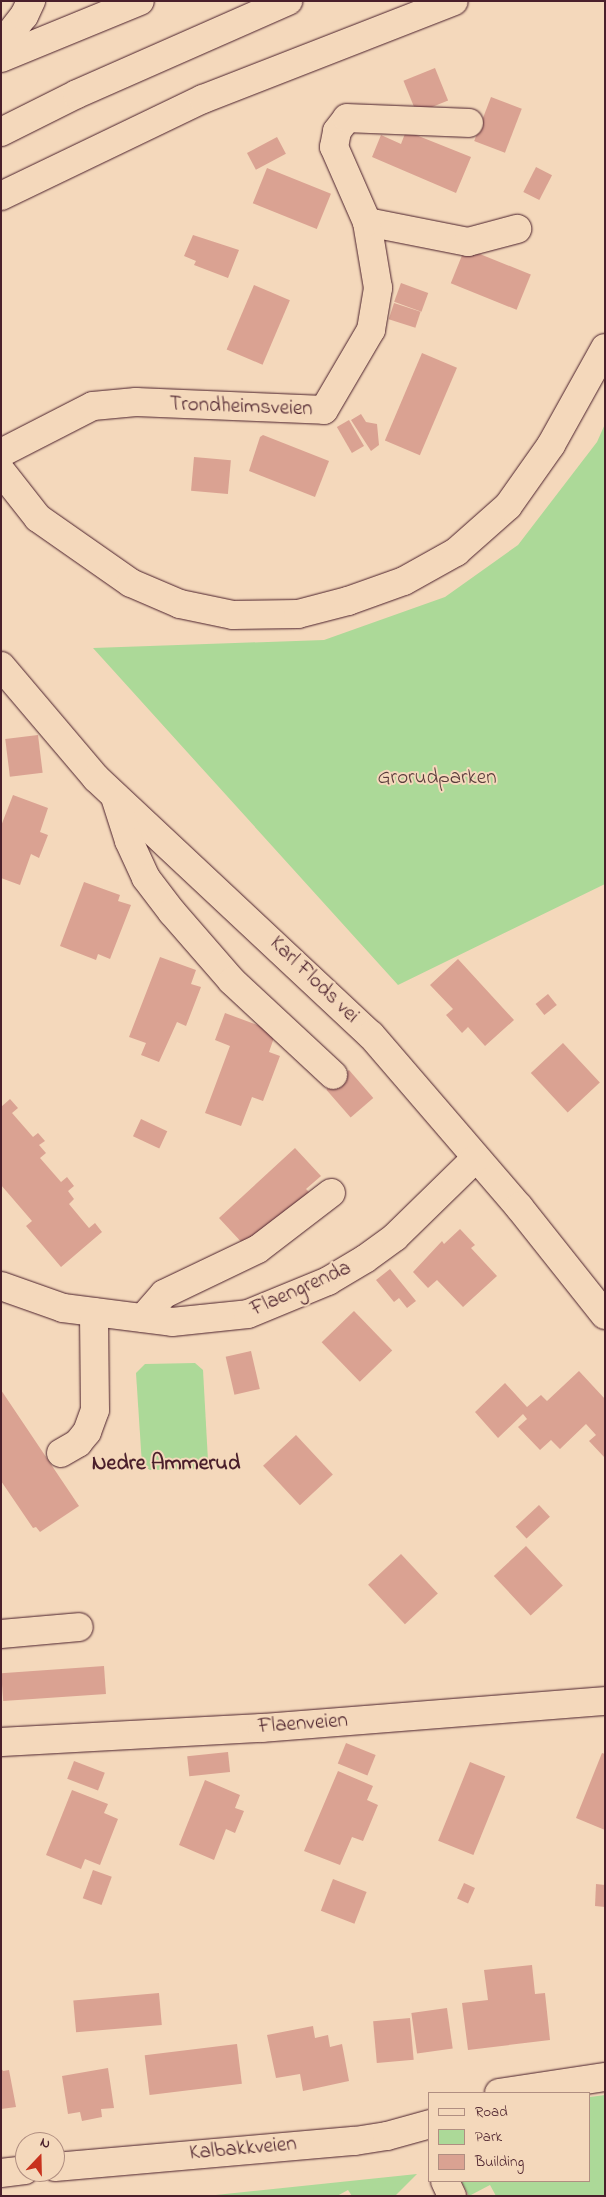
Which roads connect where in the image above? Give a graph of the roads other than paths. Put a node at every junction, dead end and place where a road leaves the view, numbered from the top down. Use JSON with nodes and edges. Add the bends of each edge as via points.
{"nodes":[{"id":1,"x":31,"y":1,"type":"edge"},
{"id":2,"x":140,"y":1,"type":"edge"},
{"id":3,"x":288,"y":1,"type":"edge"},
{"id":4,"x":454,"y":1,"type":"edge"},
{"id":5,"x":1,"y":45,"type":"edge"},
{"id":6,"x":1,"y":58,"type":"edge"},
{"id":7,"x":469,"y":123,"type":"dead end"},
{"id":8,"x":1,"y":132,"type":"edge"},
{"id":9,"x":5,"y":198,"type":"edge"},
{"id":10,"x":367,"y":222,"type":"junction"},
{"id":11,"x":517,"y":229,"type":"dead end"},
{"id":12,"x":605,"y":348,"type":"edge"},
{"id":13,"x":1,"y":453,"type":"edge"},
{"id":14,"x":1,"y":471,"type":"edge"},
{"id":15,"x":1,"y":666,"type":"edge"},
{"id":16,"x":115,"y":795,"type":"junction"},
{"id":17,"x":334,"y":1075,"type":"dead end"},
{"id":18,"x":475,"y":1158,"type":"junction"},
{"id":19,"x":331,"y":1193,"type":"dead end"},
{"id":20,"x":1,"y":1286,"type":"edge"},
{"id":21,"x":94,"y":1312,"type":"junction"},
{"id":22,"x":605,"y":1315,"type":"edge"},
{"id":23,"x":143,"y":1318,"type":"junction"},
{"id":24,"x":61,"y":1453,"type":"dead end"},
{"id":25,"x":79,"y":1628,"type":"dead end"},
{"id":26,"x":1,"y":1634,"type":"edge"},
{"id":27,"x":605,"y":1701,"type":"edge"},
{"id":28,"x":1,"y":1742,"type":"edge"},
{"id":29,"x":605,"y":2077,"type":"edge"},
{"id":30,"x":506,"y":2092,"type":"edge"},
{"id":31,"x":427,"y":2133,"type":"edge"},
{"id":32,"x":65,"y":2165,"type":"edge"},
{"id":33,"x":15,"y":2171,"type":"edge"},
{"id":34,"x":1,"y":2173,"type":"edge"},
{"id":35,"x":445,"y":2182,"type":"edge"},
{"id":36,"x":452,"y":2196,"type":"edge"}],
"edges":[{"from":1,"to":5,"type":"main road","via":[[24,16]]},
{"from":2,"to":6,"type":"main road"},
{"from":3,"to":8,"type":"main road","via":[[120,74]]},
{"from":4,"to":9,"type":"main road","via":[[203,99]]},
{"from":7,"to":10,"type":"main road","name":"Trondheimsveien","via":[[347,118],[337,131],[334,147]]},
{"from":10,"to":11,"type":"main road","via":[[468,242]]},
{"from":10,"to":13,"type":"main road","name":"Trondheimsveien","via":[[378,288],[371,330],[324,410],[136,402],[93,406]]},
{"from":12,"to":14,"type":"main road","via":[[551,445],[508,506],[456,552],[404,581],[298,614],[233,615],[180,604],[131,583],[38,518]]},
{"from":15,"to":16,"type":"main road","name":"Karl Flods vei","via":[[81,761]]},
{"from":16,"to":17,"type":"main road","via":[[129,841],[146,878],[172,912],[232,980]]},
{"from":16,"to":18,"type":"main road","name":"Karl Flods vei","via":[[371,1034]]},
{"from":18,"to":22,"type":"main road","name":"Karl Flods vei","via":[[519,1207]]},
{"from":18,"to":23,"type":"main road","name":"Flaengrenda","via":[[395,1237],[328,1281],[248,1314],[172,1322]]},
{"from":19,"to":23,"type":"main road","via":[[258,1249],[164,1294]]},
{"from":20,"to":21,"type":"main road","name":"Flaengrenda","via":[[32,1300]]},
{"from":21,"to":23,"type":"main road","name":"Flaengrenda"},
{"from":21,"to":24,"type":"main road","via":[[95,1410],[87,1432],[78,1443]]},
{"from":25,"to":26,"type":"main road"},
{"from":27,"to":28,"type":"main road","name":"Flaenveien","via":[[262,1728]]},
{"from":29,"to":30,"type":"main road"},
{"from":31,"to":32,"type":"main road","name":"Kalbakkveien"},
{"from":33,"to":34,"type":"main road"},
{"from":35,"to":36,"type":"main road"}]}
